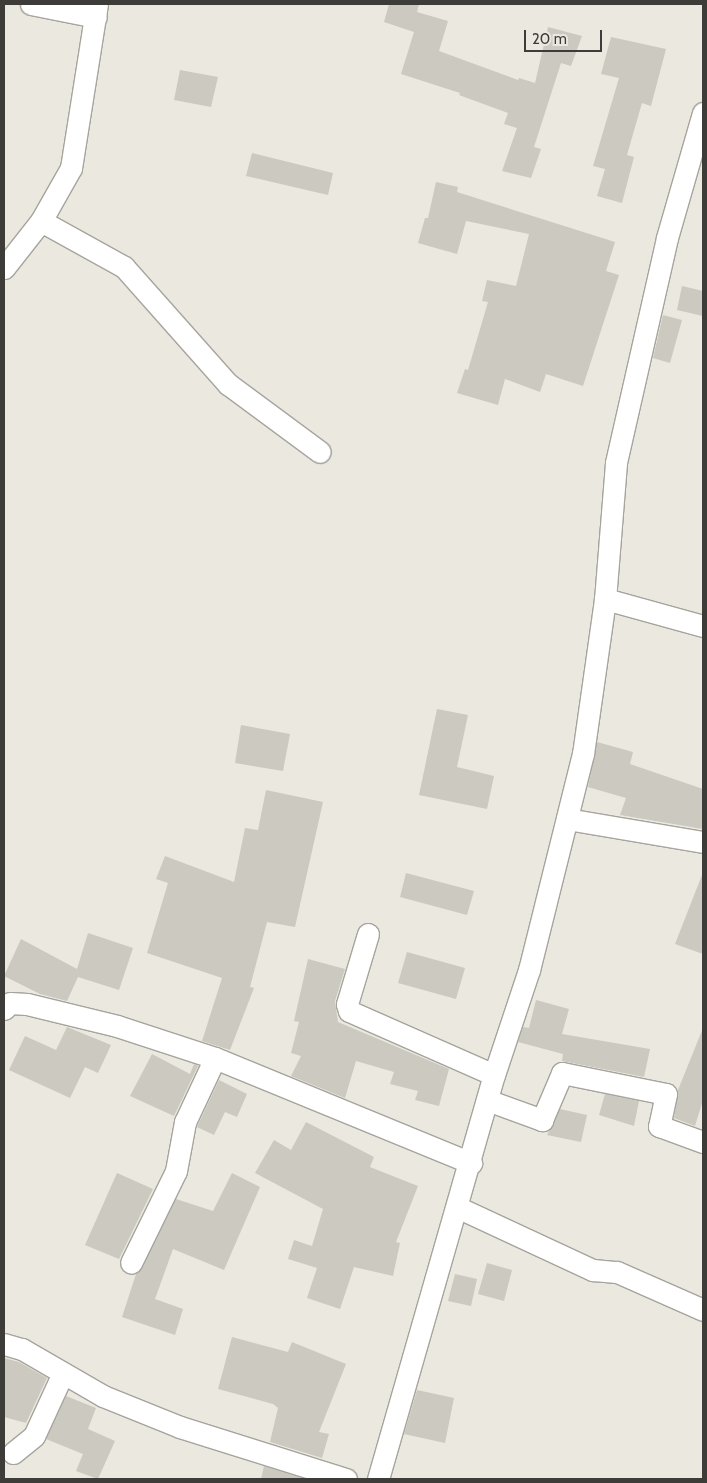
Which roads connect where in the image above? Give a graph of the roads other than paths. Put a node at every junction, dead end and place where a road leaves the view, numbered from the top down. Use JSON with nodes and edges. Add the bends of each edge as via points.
{"nodes":[{"id":1,"x":31,"y":4,"type":"edge"},
{"id":2,"x":96,"y":11,"type":"edge"},
{"id":3,"x":703,"y":113,"type":"edge"},
{"id":4,"x":41,"y":221,"type":"junction"},
{"id":5,"x":4,"y":268,"type":"edge"},
{"id":6,"x":320,"y":452,"type":"dead end"},
{"id":7,"x":604,"y":599,"type":"junction"},
{"id":8,"x":703,"y":626,"type":"edge"},
{"id":9,"x":567,"y":819,"type":"junction"},
{"id":10,"x":703,"y":842,"type":"edge"},
{"id":11,"x":368,"y":934,"type":"dead end"},
{"id":12,"x":4,"y":1009,"type":"edge"},
{"id":13,"x":214,"y":1058,"type":"junction"},
{"id":14,"x":494,"y":1075,"type":"junction"},
{"id":15,"x":487,"y":1100,"type":"junction"},
{"id":16,"x":703,"y":1142,"type":"edge"},
{"id":17,"x":471,"y":1163,"type":"junction"},
{"id":18,"x":458,"y":1207,"type":"junction"},
{"id":19,"x":131,"y":1263,"type":"dead end"},
{"id":20,"x":703,"y":1310,"type":"edge"},
{"id":21,"x":4,"y":1344,"type":"edge"},
{"id":22,"x":63,"y":1373,"type":"junction"},
{"id":23,"x":13,"y":1453,"type":"dead end"},
{"id":24,"x":346,"y":1479,"type":"edge"},
{"id":25,"x":378,"y":1479,"type":"edge"}],
"edges":[{"from":1,"to":2,"type":"street"},
{"from":2,"to":4,"type":"street","via":[[71,168]]},
{"from":3,"to":7,"type":"street","via":[[667,238],[616,463]]},
{"from":4,"to":5,"type":"street"},
{"from":4,"to":6,"type":"street","via":[[124,267],[228,384]]},
{"from":7,"to":8,"type":"street"},
{"from":7,"to":9,"type":"street","via":[[583,754]]},
{"from":9,"to":10,"type":"street"},
{"from":9,"to":14,"type":"street","via":[[529,970]]},
{"from":11,"to":14,"type":"street","via":[[347,1004],[349,1011]]},
{"from":12,"to":13,"type":"street","via":[[10,1003],[27,1004],[117,1026]]},
{"from":13,"to":17,"type":"street"},
{"from":13,"to":19,"type":"street","via":[[185,1122],[176,1171]]},
{"from":14,"to":15,"type":"street"},
{"from":15,"to":16,"type":"street","via":[[542,1120],[562,1074],[581,1077],[666,1094],[659,1126]]},
{"from":15,"to":17,"type":"street"},
{"from":17,"to":18,"type":"street"},
{"from":18,"to":20,"type":"street","via":[[593,1270],[616,1272]]},
{"from":18,"to":25,"type":"street"},
{"from":21,"to":22,"type":"street","via":[[22,1349]]},
{"from":22,"to":23,"type":"street","via":[[34,1436]]},
{"from":22,"to":24,"type":"street","via":[[103,1396],[180,1426]]}]}
